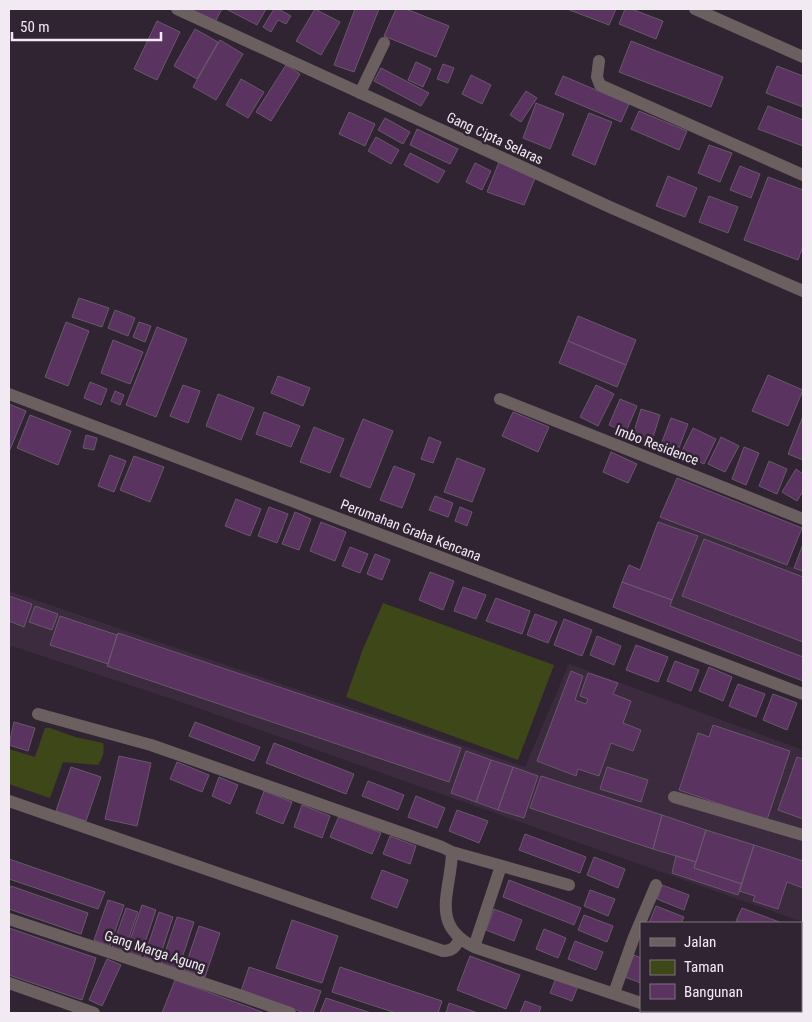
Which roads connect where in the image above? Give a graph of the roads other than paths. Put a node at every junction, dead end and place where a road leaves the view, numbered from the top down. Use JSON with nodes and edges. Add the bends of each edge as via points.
{"nodes":[{"id":1,"x":177,"y":9,"type":"edge"},
{"id":2,"x":695,"y":9,"type":"edge"},
{"id":3,"x":710,"y":12,"type":"edge"},
{"id":4,"x":384,"y":43,"type":"dead end"},
{"id":5,"x":803,"y":57,"type":"edge"},
{"id":6,"x":598,"y":61,"type":"dead end"},
{"id":7,"x":360,"y":93,"type":"junction"},
{"id":8,"x":803,"y":175,"type":"edge"},
{"id":9,"x":803,"y":291,"type":"edge"},
{"id":10,"x":9,"y":394,"type":"edge"},
{"id":11,"x":500,"y":399,"type":"dead end"},
{"id":12,"x":803,"y":519,"type":"edge"},
{"id":13,"x":803,"y":694,"type":"edge"},
{"id":14,"x":38,"y":714,"type":"dead end"},
{"id":15,"x":674,"y":797,"type":"dead end"},
{"id":16,"x":9,"y":801,"type":"edge"},
{"id":17,"x":803,"y":834,"type":"edge"},
{"id":18,"x":452,"y":852,"type":"junction"},
{"id":19,"x":501,"y":866,"type":"junction"},
{"id":20,"x":569,"y":885,"type":"dead end"},
{"id":21,"x":656,"y":885,"type":"dead end"},
{"id":22,"x":9,"y":920,"type":"edge"},
{"id":23,"x":640,"y":922,"type":"edge"},
{"id":24,"x":640,"y":923,"type":"edge"},
{"id":25,"x":460,"y":939,"type":"junction"},
{"id":26,"x":474,"y":948,"type":"junction"},
{"id":27,"x":9,"y":983,"type":"edge"},
{"id":28,"x":614,"y":993,"type":"junction"},
{"id":29,"x":640,"y":1003,"type":"edge"},
{"id":30,"x":94,"y":1013,"type":"edge"},
{"id":31,"x":290,"y":1013,"type":"edge"}],
"edges":[{"from":1,"to":7,"type":"street","name":"Gang Cipta Selaras"},
{"from":2,"to":3,"type":"street"},
{"from":3,"to":5,"type":"street"},
{"from":4,"to":7,"type":"street"},
{"from":6,"to":8,"type":"street","via":[[600,85]]},
{"from":7,"to":9,"type":"street","name":"Gang Cipta Selaras"},
{"from":10,"to":13,"type":"street","name":"Perumahan Graha Kencana"},
{"from":11,"to":12,"type":"street","name":"Imbo Residence"},
{"from":14,"to":18,"type":"street","via":[[160,748]]},
{"from":15,"to":17,"type":"street"},
{"from":16,"to":25,"type":"street","via":[[443,951],[455,948]]},
{"from":18,"to":19,"type":"street"},
{"from":18,"to":25,"type":"street","via":[[445,911],[448,924]]},
{"from":19,"to":20,"type":"street"},
{"from":19,"to":26,"type":"street"},
{"from":21,"to":23,"type":"street"},
{"from":22,"to":31,"type":"street","name":"Gang Marga Agung"},
{"from":24,"to":28,"type":"street"},
{"from":25,"to":26,"type":"street"},
{"from":26,"to":28,"type":"street"},
{"from":27,"to":30,"type":"street"},
{"from":28,"to":29,"type":"street"}]}
